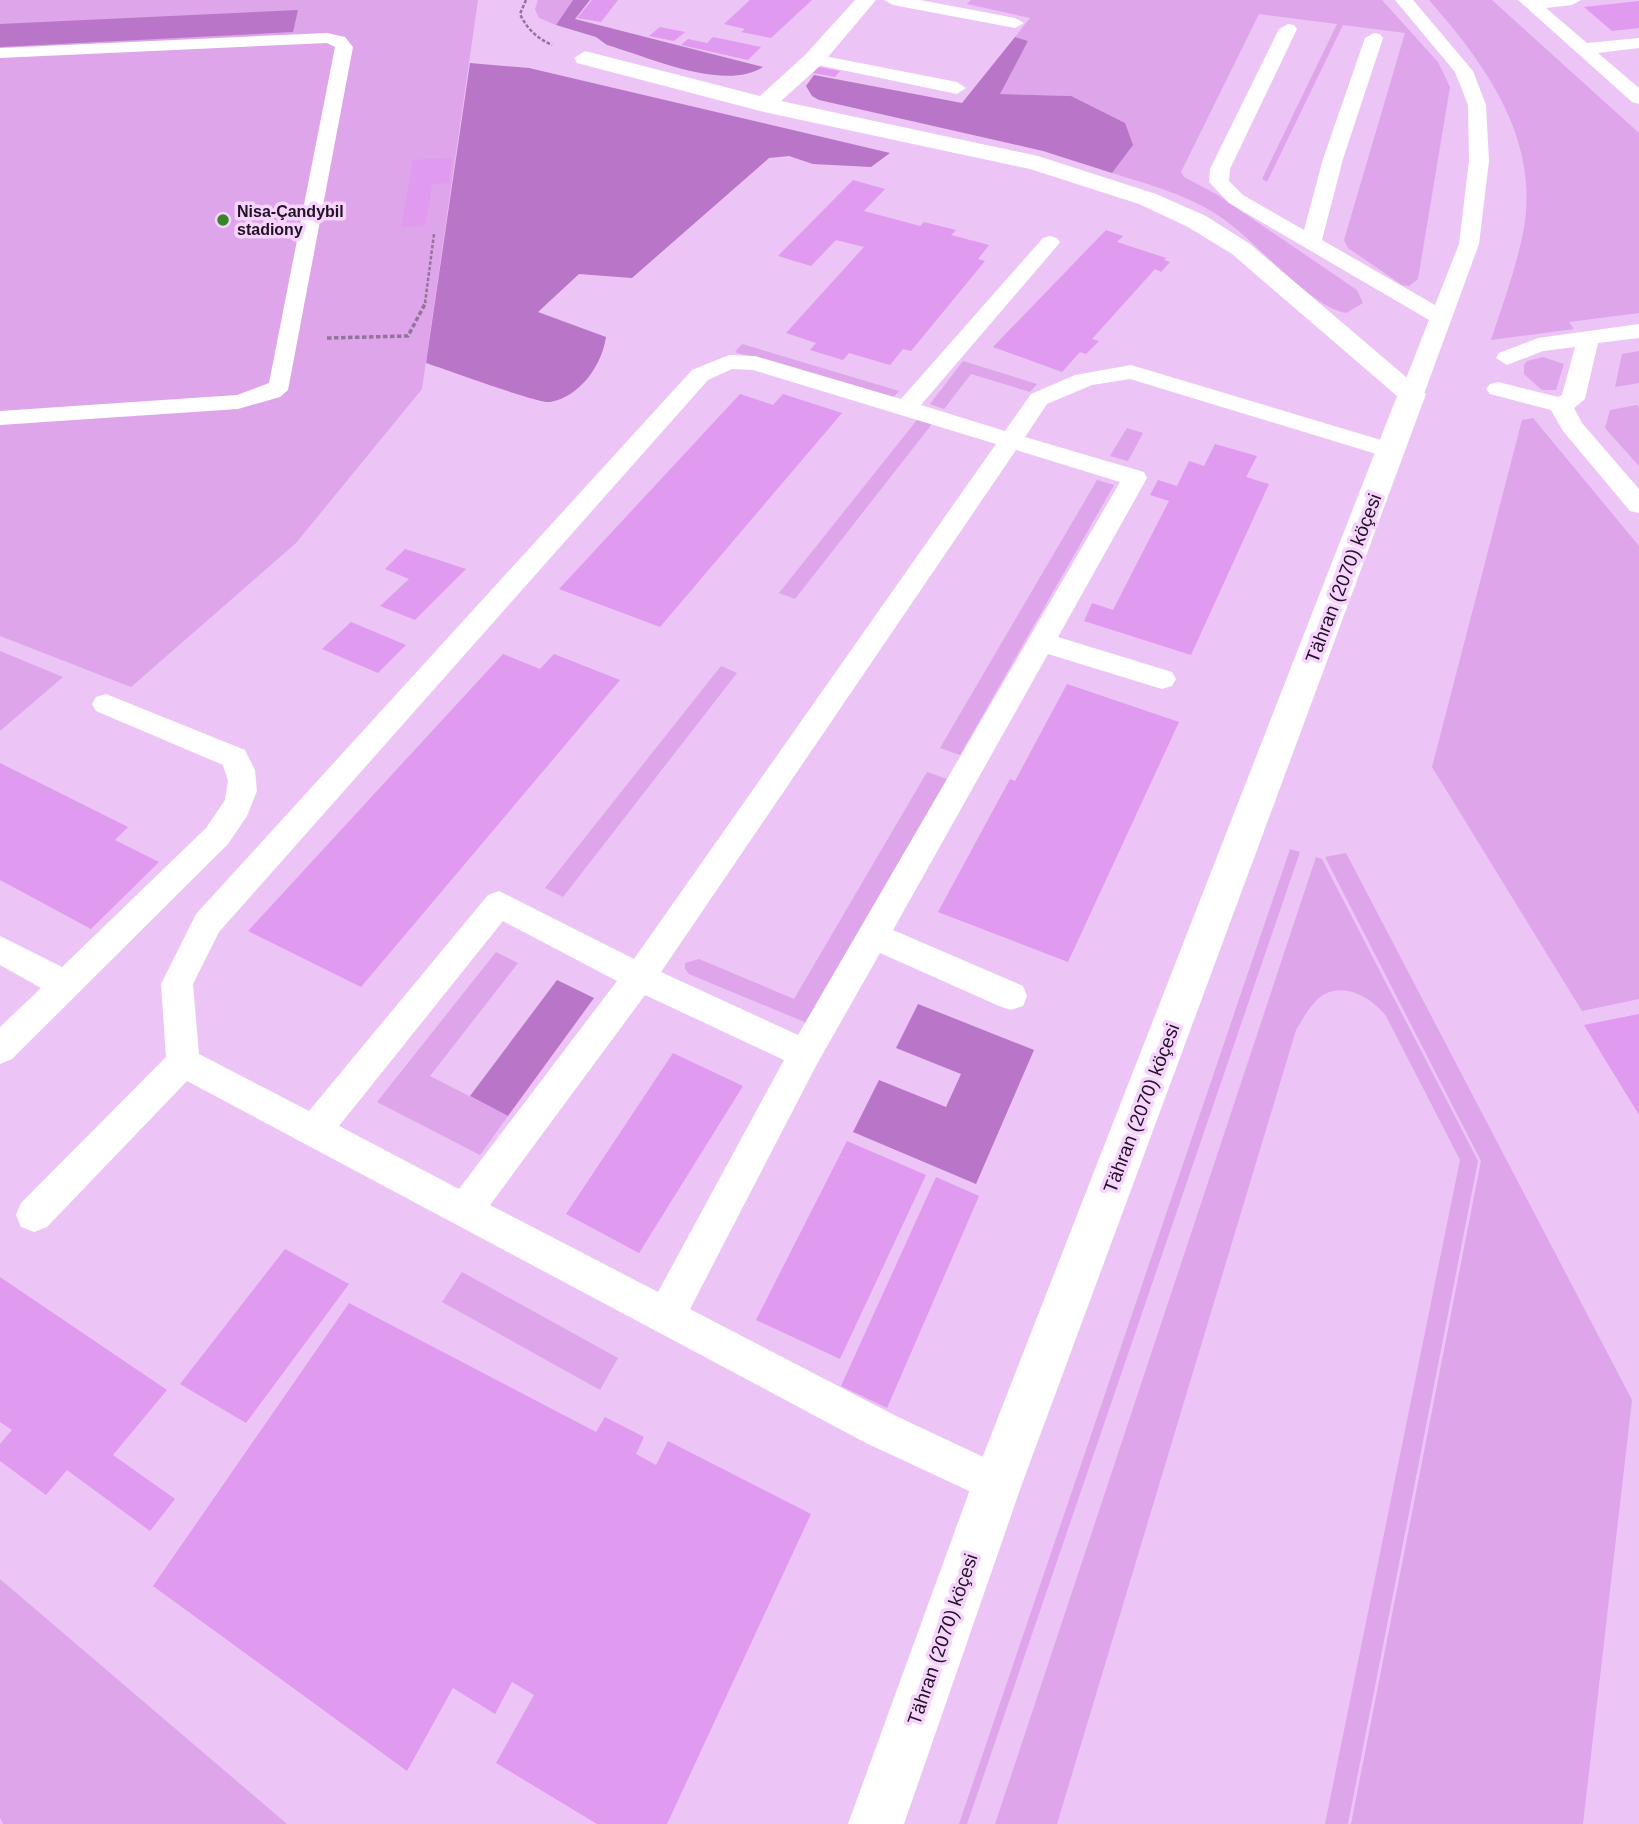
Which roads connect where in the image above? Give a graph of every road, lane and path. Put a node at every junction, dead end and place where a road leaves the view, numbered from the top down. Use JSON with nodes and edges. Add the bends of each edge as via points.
{"nodes":[{"id":1,"x":526,"y":0,"type":"edge"},
{"id":2,"x":866,"y":0,"type":"edge"},
{"id":3,"x":893,"y":0,"type":"edge"},
{"id":4,"x":1404,"y":0,"type":"edge"},
{"id":5,"x":1572,"y":0,"type":"edge"},
{"id":6,"x":1529,"y":2,"type":"edge"},
{"id":7,"x":1015,"y":23,"type":"dead end"},
{"id":8,"x":1288,"y":29,"type":"dead end"},
{"id":9,"x":1374,"y":38,"type":"dead end"},
{"id":10,"x":1639,"y":43,"type":"edge"},
{"id":11,"x":1583,"y":49,"type":"junction"},
{"id":12,"x":0,"y":53,"type":"edge"},
{"id":13,"x":585,"y":58,"type":"joint"},
{"id":14,"x":814,"y":59,"type":"junction"},
{"id":15,"x":957,"y":88,"type":"dead end"},
{"id":16,"x":1639,"y":97,"type":"edge"},
{"id":17,"x":764,"y":105,"type":"junction"},
{"id":18,"x":434,"y":234,"type":"dead end"},
{"id":19,"x":1050,"y":242,"type":"dead end"},
{"id":20,"x":1311,"y":243,"type":"junction"},
{"id":21,"x":1441,"y":318,"type":"junction"},
{"id":22,"x":1639,"y":331,"type":"edge"},
{"id":23,"x":326,"y":338,"type":"dead end"},
{"id":24,"x":1588,"y":338,"type":"junction"},
{"id":25,"x":1507,"y":358,"type":"dead end"},
{"id":26,"x":1498,"y":388,"type":"dead end"},
{"id":27,"x":1412,"y":394,"type":"junction"},
{"id":28,"x":1561,"y":405,"type":"junction"},
{"id":29,"x":905,"y":408,"type":"junction"},
{"id":30,"x":0,"y":418,"type":"edge"},
{"id":31,"x":1010,"y":440,"type":"junction"},
{"id":32,"x":1392,"y":451,"type":"junction"},
{"id":33,"x":1639,"y":505,"type":"edge"},
{"id":34,"x":1041,"y":642,"type":"junction"},
{"id":35,"x":1162,"y":679,"type":"dead end"},
{"id":36,"x":106,"y":705,"type":"dead end"},
{"id":37,"x":872,"y":935,"type":"junction"},
{"id":38,"x":0,"y":949,"type":"edge"},
{"id":39,"x":639,"y":977,"type":"junction"},
{"id":40,"x":65,"y":985,"type":"junction"},
{"id":41,"x":1011,"y":996,"type":"dead end"},
{"id":42,"x":0,"y":1049,"type":"edge"},
{"id":43,"x":805,"y":1054,"type":"junction"},
{"id":44,"x":183,"y":1062,"type":"junction"},
{"id":45,"x":314,"y":1131,"type":"junction"},
{"id":46,"x":465,"y":1210,"type":"junction"},
{"id":47,"x":34,"y":1215,"type":"dead end"},
{"id":48,"x":665,"y":1317,"type":"junction"},
{"id":49,"x":996,"y":1484,"type":"junction"},
{"id":50,"x":876,"y":1824,"type":"edge"}],
"edges":[{"from":1,"to":13,"type":"path","via":[[520,14],[523,24],[541,41]]},
{"from":2,"to":14,"type":"street"},
{"from":3,"to":7,"type":"lane"},
{"from":4,"to":21,"type":"lane","via":[[1464,71],[1477,105],[1479,161],[1469,244]]},
{"from":5,"to":6,"type":"lane"},
{"from":6,"to":11,"type":"lane"},
{"from":8,"to":20,"type":"lane","via":[[1220,169],[1219,182],[1236,199]]},
{"from":9,"to":20,"type":"lane","via":[[1333,159]]},
{"from":10,"to":11,"type":"lane"},
{"from":11,"to":16,"type":"lane"},
{"from":12,"to":30,"type":"lane","via":[[327,38],[344,47],[280,385],[264,395],[238,401]]},
{"from":13,"to":17,"type":"street"},
{"from":14,"to":15,"type":"lane"},
{"from":14,"to":17,"type":"street"},
{"from":17,"to":27,"type":"street","via":[[1044,166],[1179,210],[1241,249]]},
{"from":18,"to":23,"type":"path","via":[[428,300],[408,336]]},
{"from":19,"to":29,"type":"lane"},
{"from":20,"to":21,"type":"lane"},
{"from":21,"to":27,"type":"lane"},
{"from":22,"to":24,"type":"lane"},
{"from":24,"to":25,"type":"lane","via":[[1538,345]]},
{"from":24,"to":28,"type":"lane","via":[[1573,399]]},
{"from":26,"to":28,"type":"lane"},
{"from":27,"to":32,"type":"street","name":"Tähran (2070) köçesi"},
{"from":28,"to":33,"type":"lane","via":[[1571,426]]},
{"from":29,"to":31,"type":"lane"},
{"from":29,"to":44,"type":"lane","via":[[755,363],[729,362],[700,375],[207,923],[177,984]]},
{"from":31,"to":32,"type":"lane","via":[[1039,399],[1078,379],[1131,372]]},
{"from":31,"to":34,"type":"lane","via":[[1135,478]]},
{"from":31,"to":39,"type":"lane"},
{"from":32,"to":49,"type":"street","name":"Tähran (2070) köçesi"},
{"from":34,"to":35,"type":"lane"},
{"from":34,"to":37,"type":"lane"},
{"from":36,"to":40,"type":"lane","via":[[235,758],[245,778],[240,803],[216,836]]},
{"from":37,"to":41,"type":"lane"},
{"from":37,"to":43,"type":"lane"},
{"from":38,"to":40,"type":"lane"},
{"from":39,"to":43,"type":"lane"},
{"from":39,"to":45,"type":"lane","via":[[499,904]]},
{"from":39,"to":46,"type":"lane"},
{"from":40,"to":42,"type":"lane"},
{"from":43,"to":48,"type":"lane"},
{"from":44,"to":45,"type":"lane"},
{"from":44,"to":47,"type":"lane"},
{"from":45,"to":46,"type":"lane"},
{"from":46,"to":48,"type":"lane"},
{"from":48,"to":49,"type":"lane"},
{"from":49,"to":50,"type":"street","name":"Tähran (2070) köçesi"}]}
